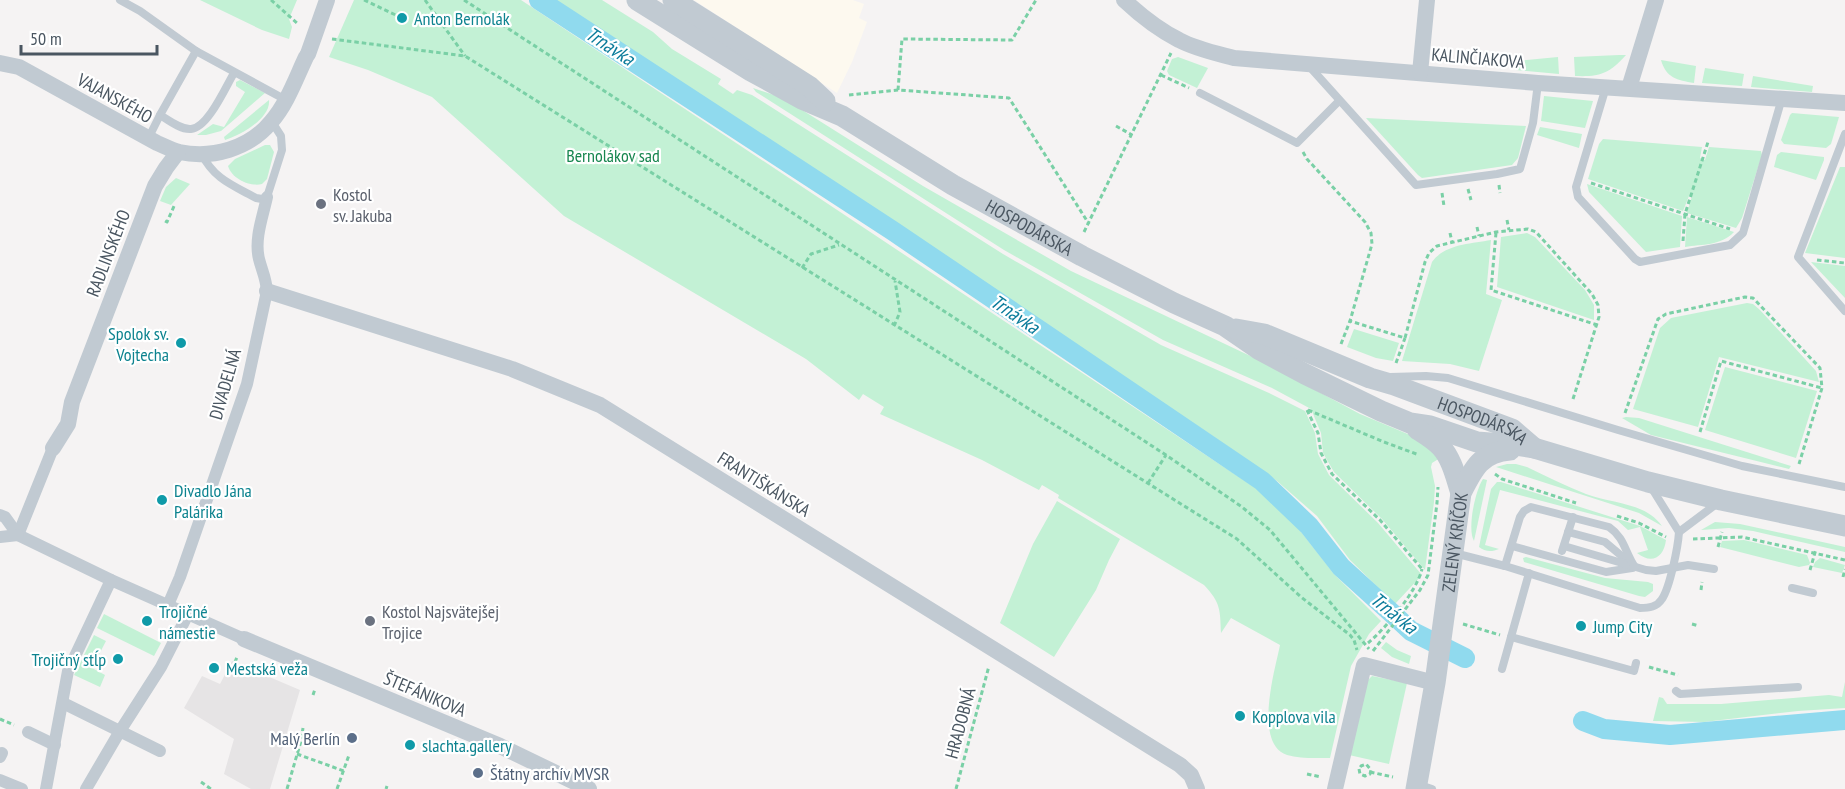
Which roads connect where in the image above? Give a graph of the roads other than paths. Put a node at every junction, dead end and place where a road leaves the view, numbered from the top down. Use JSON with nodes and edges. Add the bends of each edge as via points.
{"nodes":[{"id":1,"x":120,"y":0,"type":"edge"},
{"id":2,"x":327,"y":0,"type":"edge"},
{"id":3,"x":637,"y":0,"type":"edge"},
{"id":4,"x":673,"y":0,"type":"edge"},
{"id":5,"x":1427,"y":0,"type":"edge"},
{"id":6,"x":1656,"y":0,"type":"edge"},
{"id":7,"x":1126,"y":1,"type":"edge"},
{"id":8,"x":196,"y":51,"type":"junction"},
{"id":9,"x":0,"y":63,"type":"edge"},
{"id":10,"x":1307,"y":64,"type":"junction"},
{"id":11,"x":234,"y":73,"type":"junction"},
{"id":12,"x":1420,"y":74,"type":"junction"},
{"id":13,"x":1538,"y":83,"type":"junction"},
{"id":14,"x":1606,"y":87,"type":"junction"},
{"id":15,"x":1629,"y":88,"type":"junction"},
{"id":16,"x":1200,"y":93,"type":"road end"},
{"id":17,"x":1782,"y":98,"type":"junction"},
{"id":18,"x":286,"y":100,"type":"junction"},
{"id":19,"x":1339,"y":101,"type":"junction"},
{"id":20,"x":1845,"y":103,"type":"edge"},
{"id":21,"x":160,"y":115,"type":"junction"},
{"id":22,"x":842,"y":116,"type":"junction"},
{"id":23,"x":272,"y":122,"type":"junction"},
{"id":24,"x":1845,"y":134,"type":"edge"},
{"id":25,"x":148,"y":139,"type":"junction"},
{"id":26,"x":178,"y":152,"type":"junction"},
{"id":27,"x":201,"y":153,"type":"junction"},
{"id":28,"x":267,"y":197,"type":"junction"},
{"id":29,"x":267,"y":291,"type":"junction"},
{"id":30,"x":1845,"y":311,"type":"edge"},
{"id":31,"x":1225,"y":326,"type":"junction"},
{"id":32,"x":1370,"y":378,"type":"junction"},
{"id":33,"x":1410,"y":423,"type":"junction"},
{"id":34,"x":53,"y":448,"type":"joint"},
{"id":35,"x":1534,"y":448,"type":"junction"},
{"id":36,"x":1648,"y":482,"type":"junction"},
{"id":37,"x":1845,"y":488,"type":"edge"},
{"id":38,"x":1461,"y":493,"type":"junction"},
{"id":39,"x":1721,"y":501,"type":"junction"},
{"id":40,"x":0,"y":515,"type":"edge"},
{"id":41,"x":1573,"y":517,"type":"junction"},
{"id":42,"x":1845,"y":526,"type":"edge"},
{"id":43,"x":1568,"y":532,"type":"junction"},
{"id":44,"x":1679,"y":532,"type":"junction"},
{"id":45,"x":18,"y":535,"type":"junction"},
{"id":46,"x":0,"y":537,"type":"edge"},
{"id":47,"x":1512,"y":546,"type":"junction"},
{"id":48,"x":1564,"y":546,"type":"junction"},
{"id":49,"x":1454,"y":553,"type":"junction"},
{"id":50,"x":1560,"y":559,"type":"junction"},
{"id":51,"x":1506,"y":566,"type":"junction"},
{"id":52,"x":1635,"y":567,"type":"junction"},
{"id":53,"x":1672,"y":567,"type":"junction"},
{"id":54,"x":1714,"y":569,"type":"dead end"},
{"id":55,"x":1529,"y":573,"type":"junction"},
{"id":56,"x":111,"y":580,"type":"junction"},
{"id":57,"x":1792,"y":588,"type":"dead end"},
{"id":58,"x":1813,"y":593,"type":"dead end"},
{"id":59,"x":168,"y":605,"type":"junction"},
{"id":60,"x":188,"y":614,"type":"junction"},
{"id":61,"x":1511,"y":637,"type":"junction"},
{"id":62,"x":244,"y":639,"type":"joint"},
{"id":63,"x":1636,"y":663,"type":"road end"},
{"id":64,"x":1502,"y":669,"type":"dead end"},
{"id":65,"x":1435,"y":683,"type":"junction"},
{"id":66,"x":1798,"y":687,"type":"dead end"},
{"id":67,"x":1676,"y":692,"type":"dead end"},
{"id":68,"x":63,"y":703,"type":"junction"},
{"id":69,"x":23,"y":730,"type":"road end"},
{"id":70,"x":120,"y":730,"type":"junction"},
{"id":71,"x":56,"y":745,"type":"junction"},
{"id":72,"x":160,"y":751,"type":"dead end"},
{"id":73,"x":0,"y":780,"type":"edge"},
{"id":74,"x":1421,"y":787,"type":"edge"},
{"id":75,"x":22,"y":789,"type":"edge"},
{"id":76,"x":46,"y":789,"type":"edge"},
{"id":77,"x":86,"y":789,"type":"edge"},
{"id":78,"x":589,"y":789,"type":"edge"},
{"id":79,"x":1197,"y":789,"type":"edge"},
{"id":80,"x":1335,"y":789,"type":"edge"}],
"edges":[{"from":1,"to":8,"type":"lane"},
{"from":2,"to":18,"type":"street"},
{"from":3,"to":22,"type":"street","name":"HOSPODÁRSKA","via":[[751,71]]},
{"from":4,"to":22,"type":"street","name":"HOSPODÁRSKA","via":[[809,86]]},
{"from":5,"to":12,"type":"street"},
{"from":6,"to":15,"type":"street"},
{"from":7,"to":10,"type":"street","name":"KALINČIAKOVA","via":[[1179,40],[1204,50]]},
{"from":8,"to":11,"type":"lane"},
{"from":8,"to":21,"type":"lane"},
{"from":9,"to":25,"type":"street","name":"VAJANSKÉHO","via":[[19,68]]},
{"from":10,"to":12,"type":"street","name":"KALINČIAKOVA"},
{"from":10,"to":19,"type":"lane"},
{"from":11,"to":18,"type":"lane"},
{"from":11,"to":21,"type":"lane","via":[[199,126],[182,127]]},
{"from":12,"to":13,"type":"street","name":"KALINČIAKOVA"},
{"from":13,"to":14,"type":"street","name":"KALINČIAKOVA"},
{"from":13,"to":19,"type":"lane","via":[[1533,123],[1520,169],[1416,185]]},
{"from":14,"to":15,"type":"street","name":"KALINČIAKOVA"},
{"from":14,"to":17,"type":"lane","via":[[1576,187],[1578,196],[1640,262],[1730,244],[1743,233]]},
{"from":15,"to":17,"type":"street","name":"KALINČIAKOVA"},
{"from":16,"to":19,"type":"lane","via":[[1297,143]]},
{"from":17,"to":20,"type":"street","name":"KALINČIAKOVA"},
{"from":18,"to":23,"type":"street"},
{"from":21,"to":25,"type":"lane"},
{"from":22,"to":31,"type":"street","name":"HOSPODÁRSKA","via":[[1029,227]]},
{"from":23,"to":27,"type":"street","via":[[234,149]]},
{"from":23,"to":28,"type":"lane","via":[[281,136],[282,150]]},
{"from":24,"to":30,"type":"lane","via":[[1798,257]]},
{"from":25,"to":26,"type":"street","name":"VAJANSKÉHO"},
{"from":26,"to":27,"type":"street"},
{"from":26,"to":34,"type":"street","name":"RADLINSKÉHO","via":[[155,186],[72,402],[68,424]]},
{"from":27,"to":28,"type":"lane","via":[[218,177],[256,198]]},
{"from":28,"to":29,"type":"street","name":"DIVADELNÁ","via":[[259,230],[258,257]]},
{"from":29,"to":59,"type":"street","name":"DIVADELNÁ","via":[[247,384]]},
{"from":29,"to":79,"type":"street","name":"FRANTIŠKÁNSKA","via":[[512,369],[600,405],[1180,765],[1191,775]]},
{"from":31,"to":32,"type":"street","name":"HOSPODÁRSKA","via":[[1264,334]]},
{"from":31,"to":33,"type":"street","name":"HOSPODÁRSKA","via":[[1305,374]]},
{"from":32,"to":35,"type":"street","name":"HOSPODÁRSKA","via":[[1512,429]]},
{"from":32,"to":37,"type":"lane","via":[[1448,378],[1742,466]]},
{"from":33,"to":35,"type":"street","name":"HOSPODÁRSKA","via":[[1477,442]]},
{"from":33,"to":38,"type":"street","name":"HOSPODÁRSKA","via":[[1440,445]]},
{"from":34,"to":45,"type":"street","name":"RADLINSKÉHO"},
{"from":35,"to":36,"type":"street","name":"HOSPODÁRSKA"},
{"from":35,"to":38,"type":"street","name":"ZELENÝ KRÍČOK","via":[[1498,451],[1487,456]]},
{"from":36,"to":39,"type":"street","name":"HOSPODÁRSKA"},
{"from":36,"to":44,"type":"lane"},
{"from":38,"to":49,"type":"street","name":"ZELENÝ KRÍČOK"},
{"from":39,"to":42,"type":"street","name":"HOSPODÁRSKA"},
{"from":39,"to":44,"type":"lane"},
{"from":40,"to":45,"type":"street"},
{"from":41,"to":43,"type":"lane"},
{"from":41,"to":47,"type":"lane","via":[[1531,507],[1520,517]]},
{"from":41,"to":52,"type":"lane","via":[[1617,533]]},
{"from":43,"to":48,"type":"lane"},
{"from":43,"to":52,"type":"lane","via":[[1605,542]]},
{"from":44,"to":53,"type":"lane"},
{"from":45,"to":46,"type":"street"},
{"from":45,"to":56,"type":"street"},
{"from":47,"to":50,"type":"lane"},
{"from":47,"to":51,"type":"lane"},
{"from":48,"to":50,"type":"lane"},
{"from":48,"to":52,"type":"lane"},
{"from":49,"to":51,"type":"lane"},
{"from":49,"to":65,"type":"street","name":"ZELENÝ KRÍČOK"},
{"from":50,"to":52,"type":"lane","via":[[1606,572]]},
{"from":51,"to":55,"type":"lane"},
{"from":52,"to":53,"type":"lane","via":[[1656,571]]},
{"from":53,"to":54,"type":"lane"},
{"from":53,"to":55,"type":"lane","via":[[1662,599],[1649,608]]},
{"from":55,"to":61,"type":"lane"},
{"from":56,"to":59,"type":"street"},
{"from":56,"to":68,"type":"street","via":[[68,671]]},
{"from":57,"to":58,"type":"lane"},
{"from":59,"to":60,"type":"street"},
{"from":60,"to":62,"type":"street"},
{"from":60,"to":70,"type":"street","via":[[161,667]]},
{"from":61,"to":63,"type":"lane","via":[[1634,671]]},
{"from":61,"to":64,"type":"lane"},
{"from":62,"to":78,"type":"street","name":"ŠTEFÁNIKOVA","via":[[500,746]]},
{"from":65,"to":74,"type":"street","name":"ZELENÝ KRÍČOK"},
{"from":65,"to":80,"type":"street","via":[[1364,665]]},
{"from":66,"to":67,"type":"lane"},
{"from":68,"to":70,"type":"street"},
{"from":68,"to":71,"type":"street"},
{"from":69,"to":71,"type":"street"},
{"from":70,"to":72,"type":"street"},
{"from":70,"to":77,"type":"street"},
{"from":71,"to":76,"type":"street"},
{"from":73,"to":75,"type":"street"}]}
